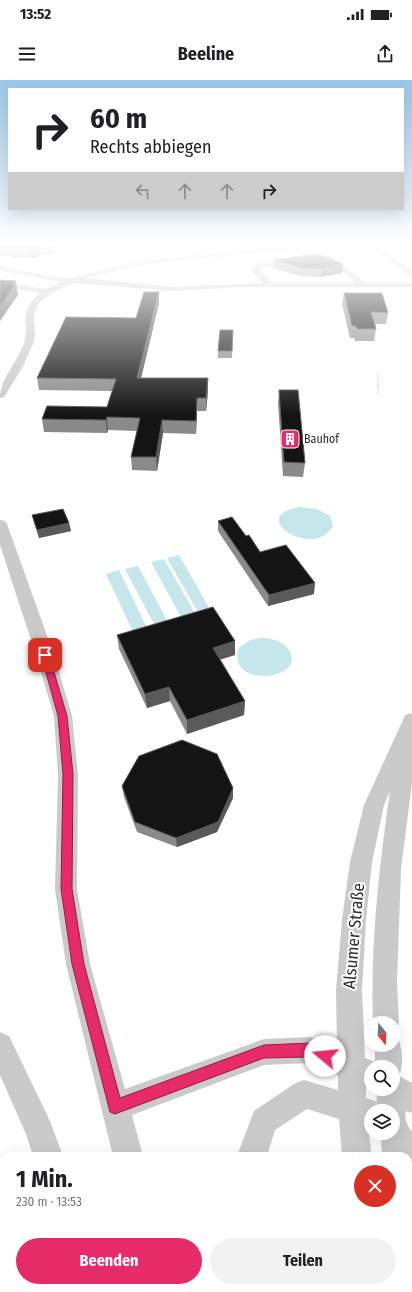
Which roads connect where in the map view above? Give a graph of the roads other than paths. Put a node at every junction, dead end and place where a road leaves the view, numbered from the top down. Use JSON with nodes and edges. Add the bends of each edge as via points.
{"nodes":[{"id":1,"x":37,"y":302,"type":"edge"},
{"id":2,"x":0,"y":395,"type":"edge"},
{"id":3,"x":0,"y":524,"type":"edge"},
{"id":4,"x":411,"y":722,"type":"edge"},
{"id":5,"x":386,"y":1016,"type":"edge"},
{"id":6,"x":0,"y":1045,"type":"edge"},
{"id":7,"x":364,"y":1071,"type":"edge"},
{"id":8,"x":400,"y":1092,"type":"edge"},
{"id":9,"x":412,"y":1099,"type":"edge"},
{"id":10,"x":115,"y":1107,"type":"junction"},
{"id":11,"x":364,"y":1112,"type":"edge"},
{"id":12,"x":395,"y":1140,"type":"edge"},
{"id":13,"x":400,"y":1140,"type":"edge"},
{"id":14,"x":412,"y":1151,"type":"edge"},
{"id":15,"x":47,"y":1152,"type":"edge"},
{"id":16,"x":127,"y":1152,"type":"edge"},
{"id":17,"x":253,"y":1152,"type":"edge"},
{"id":18,"x":356,"y":1152,"type":"edge"},
{"id":19,"x":397,"y":1152,"type":"edge"}],
"edges":[{"from":1,"to":2,"type":"street","via":[[32,307],[27,347]]},
{"from":3,"to":10,"type":"street","via":[[63,716],[68,774],[66,889],[78,964]]},
{"from":4,"to":5,"type":"street","name":"Alsumer Straße","via":[[390,869],[384,982]]},
{"from":4,"to":18,"type":"street","name":"Alsumer Straße","via":[[374,805],[361,862],[349,990]]},
{"from":6,"to":15,"type":"street","via":[[40,1131]]},
{"from":7,"to":10,"type":"street","via":[[310,1050],[264,1052]]},
{"from":8,"to":9,"type":"street"},
{"from":10,"to":16,"type":"street"},
{"from":11,"to":17,"type":"street","via":[[304,1094],[264,1120]]},
{"from":12,"to":19,"type":"street"},
{"from":13,"to":14,"type":"street"}]}
